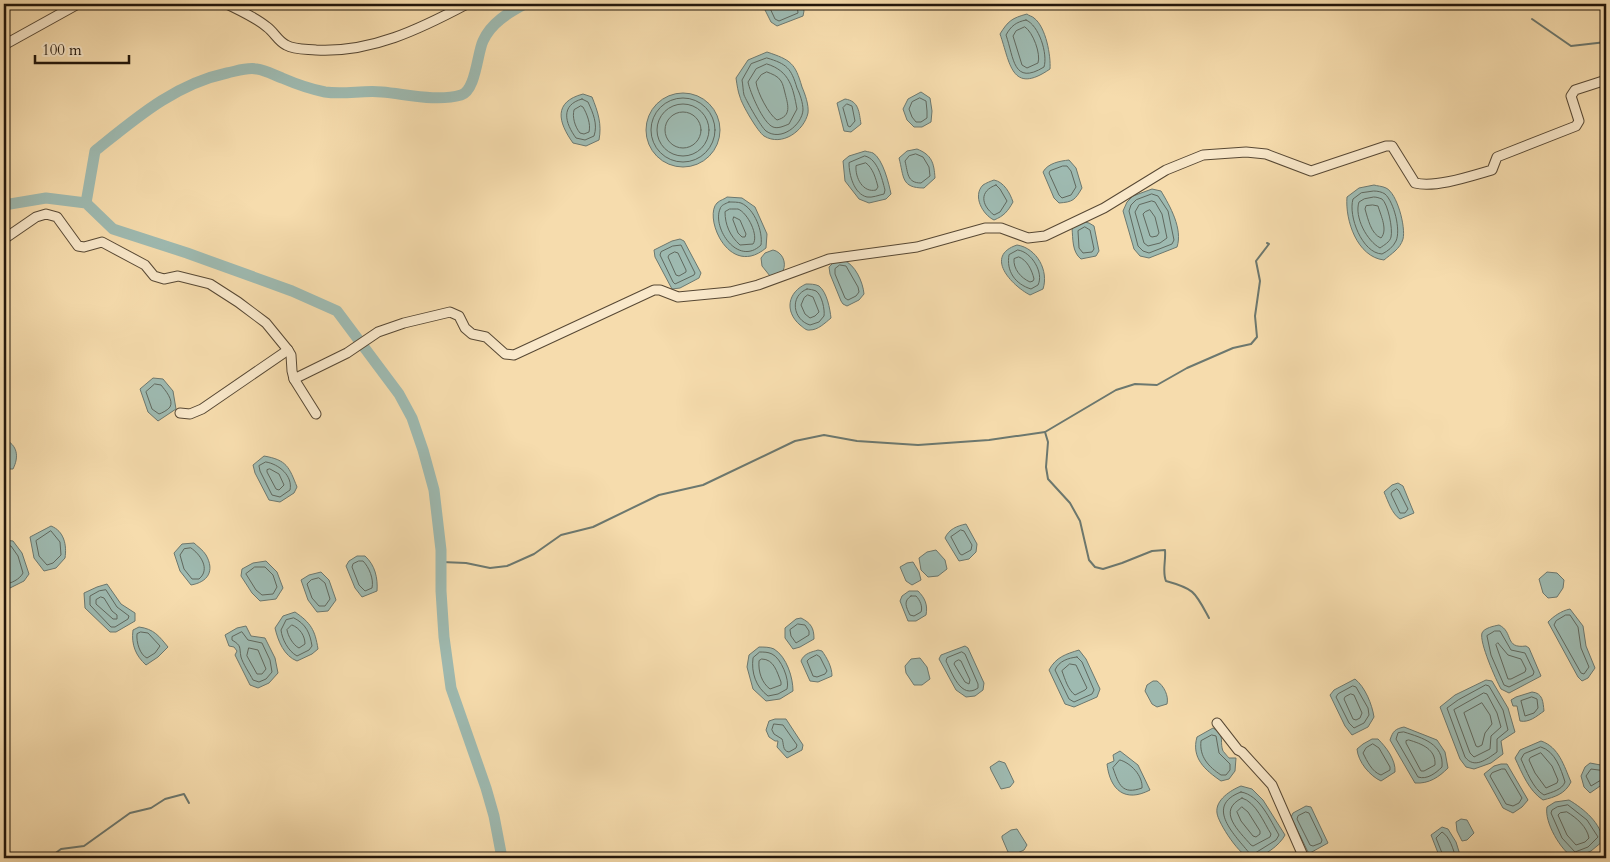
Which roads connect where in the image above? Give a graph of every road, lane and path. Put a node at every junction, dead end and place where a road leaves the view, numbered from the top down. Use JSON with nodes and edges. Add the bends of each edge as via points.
{"nodes":[{"id":1,"x":78,"y":4,"type":"edge"},
{"id":2,"x":227,"y":4,"type":"edge"},
{"id":3,"x":467,"y":4,"type":"edge"},
{"id":4,"x":4,"y":44,"type":"edge"},
{"id":5,"x":1606,"y":80,"type":"edge"},
{"id":6,"x":4,"y":239,"type":"edge"},
{"id":7,"x":288,"y":350,"type":"junction"},
{"id":8,"x":294,"y":379,"type":"junction"},
{"id":9,"x":180,"y":413,"type":"dead end"},
{"id":10,"x":316,"y":414,"type":"dead end"},
{"id":11,"x":1217,"y":723,"type":"dead end"},
{"id":12,"x":1304,"y":858,"type":"edge"}],
"edges":[{"from":1,"to":4,"type":"street"},
{"from":2,"to":3,"type":"street","via":[[269,28],[286,45],[322,50],[360,48],[400,37]]},
{"from":5,"to":8,"type":"street","via":[[1572,92],[1579,121],[1576,126],[1497,157],[1492,170],[1454,180],[1415,183],[1392,146],[1311,171],[1266,154],[1203,155],[1166,170],[1104,208],[1045,236],[1028,238],[1001,228],[985,228],[916,247],[829,258],[730,292],[678,297],[654,290],[514,355],[505,354],[486,337],[472,334],[459,316],[450,312],[378,332],[348,353]]},
{"from":6,"to":7,"type":"street","via":[[36,217],[46,214],[57,217],[78,246],[102,242],[145,265],[154,276],[164,279],[178,276],[210,284],[266,323]]},
{"from":7,"to":8,"type":"street"},
{"from":7,"to":9,"type":"street","via":[[202,409],[190,414]]},
{"from":8,"to":10,"type":"street"},
{"from":11,"to":12,"type":"street","via":[[1272,785]]}]}
